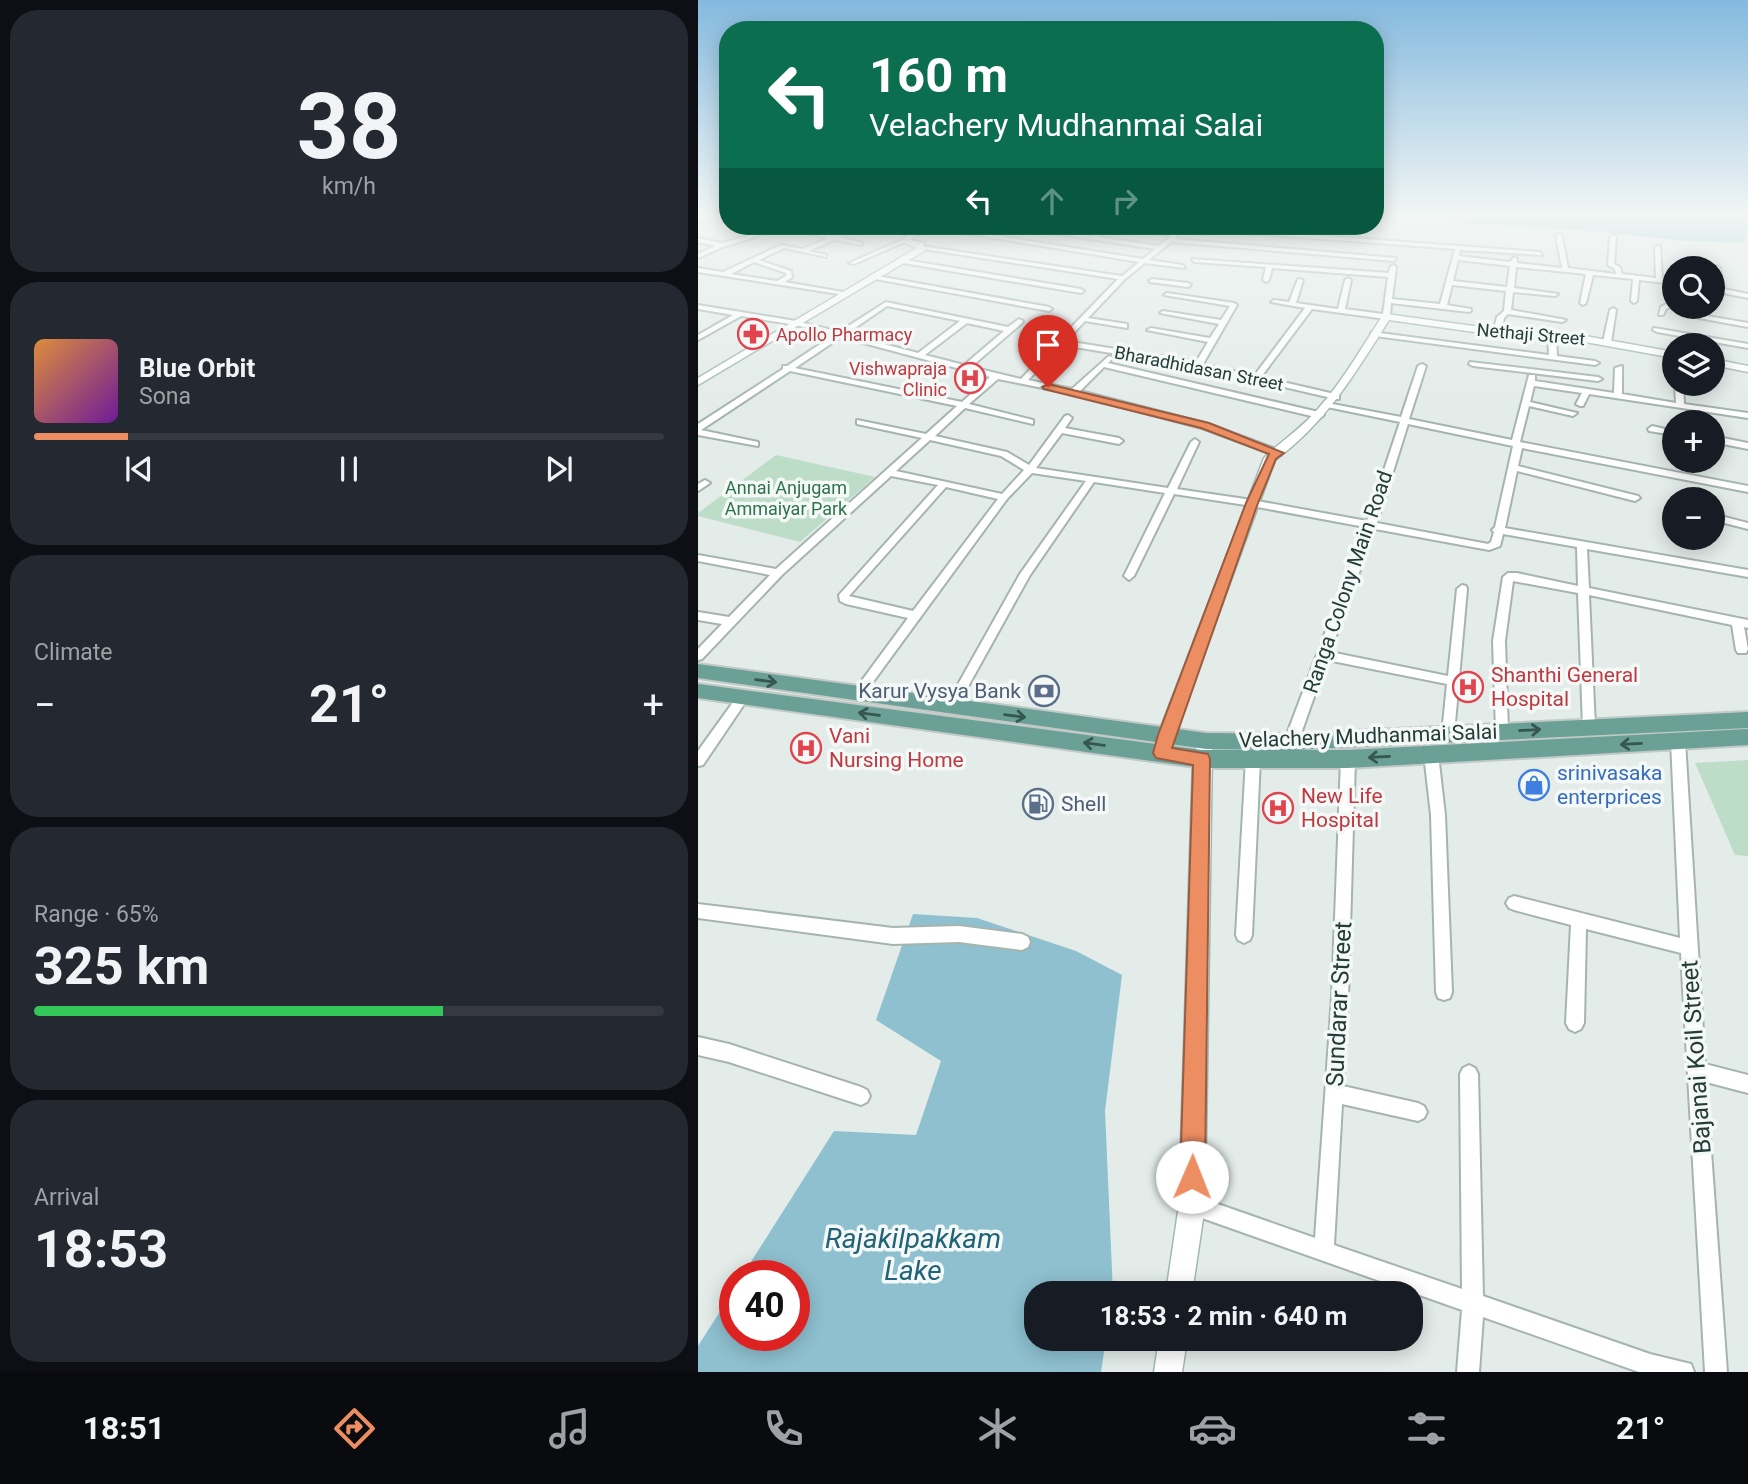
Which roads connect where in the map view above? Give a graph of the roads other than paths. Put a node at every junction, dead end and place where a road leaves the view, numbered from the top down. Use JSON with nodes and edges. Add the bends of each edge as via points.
{"nodes":[{"id":1,"x":739,"y":277,"type":"edge"},
{"id":2,"x":789,"y":277,"type":"edge"},
{"id":3,"x":867,"y":277,"type":"edge"},
{"id":4,"x":896,"y":277,"type":"edge"},
{"id":5,"x":995,"y":277,"type":"edge"},
{"id":6,"x":1117,"y":277,"type":"edge"},
{"id":7,"x":1267,"y":277,"type":"edge"},
{"id":8,"x":1392,"y":277,"type":"edge"},
{"id":9,"x":1451,"y":277,"type":"edge"},
{"id":10,"x":1512,"y":277,"type":"edge"},
{"id":11,"x":1589,"y":277,"type":"edge"},
{"id":12,"x":1636,"y":277,"type":"joint"},
{"id":13,"x":1001,"y":278,"type":"junction"},
{"id":14,"x":1123,"y":278,"type":"joint"},
{"id":15,"x":1193,"y":278,"type":"dead end"},
{"id":16,"x":1266,"y":280,"type":"dead end"},
{"id":17,"x":1301,"y":280,"type":"dead end"},
{"id":18,"x":1348,"y":280,"type":"dead end"},
{"id":19,"x":1659,"y":280,"type":"joint"},
{"id":20,"x":1662,"y":280,"type":"edge"},
{"id":21,"x":1152,"y":281,"type":"dead end"},
{"id":22,"x":779,"y":283,"type":"junction"},
{"id":23,"x":990,"y":283,"type":"dead end"},
{"id":24,"x":1449,"y":283,"type":"junction"},
{"id":25,"x":1188,"y":285,"type":"junction"},
{"id":26,"x":980,"y":289,"type":"dead end"},
{"id":27,"x":1511,"y":289,"type":"junction"},
{"id":28,"x":1081,"y":291,"type":"dead end"},
{"id":29,"x":1725,"y":292,"type":"edge"},
{"id":30,"x":843,"y":293,"type":"junction"},
{"id":31,"x":1555,"y":293,"type":"dead end"},
{"id":32,"x":969,"y":294,"type":"junction"},
{"id":33,"x":1167,"y":295,"type":"dead end"},
{"id":34,"x":899,"y":296,"type":"dead end"},
{"id":35,"x":1178,"y":296,"type":"junction"},
{"id":36,"x":1748,"y":296,"type":"edge"},
{"id":37,"x":1387,"y":300,"type":"junction"},
{"id":38,"x":1634,"y":301,"type":"dead end"},
{"id":39,"x":1274,"y":302,"type":"dead end"},
{"id":40,"x":1583,"y":303,"type":"dead end"},
{"id":41,"x":886,"y":304,"type":"junction"},
{"id":42,"x":1292,"y":304,"type":"junction"},
{"id":43,"x":698,"y":307,"type":"edge"},
{"id":44,"x":1310,"y":307,"type":"junction"},
{"id":45,"x":1443,"y":307,"type":"junction"},
{"id":46,"x":1050,"y":309,"type":"dead end"},
{"id":47,"x":1469,"y":310,"type":"dead end"},
{"id":48,"x":1613,"y":310,"type":"dead end"},
{"id":49,"x":1341,"y":311,"type":"junction"},
{"id":50,"x":1662,"y":311,"type":"edge"},
{"id":51,"x":1507,"y":312,"type":"junction"},
{"id":52,"x":1163,"y":313,"type":"dead end"},
{"id":53,"x":740,"y":314,"type":"junction"},
{"id":54,"x":1661,"y":314,"type":"dead end"},
{"id":55,"x":1386,"y":317,"type":"junction"},
{"id":56,"x":1084,"y":319,"type":"junction"},
{"id":57,"x":1711,"y":319,"type":"edge"},
{"id":58,"x":1562,"y":320,"type":"dead end"},
{"id":59,"x":965,"y":321,"type":"junction"},
{"id":60,"x":1019,"y":321,"type":"dead end"},
{"id":61,"x":796,"y":323,"type":"junction"},
{"id":62,"x":1224,"y":323,"type":"junction"},
{"id":63,"x":1124,"y":326,"type":"dead end"},
{"id":64,"x":1748,"y":326,"type":"edge"},
{"id":65,"x":1006,"y":329,"type":"junction"},
{"id":66,"x":1151,"y":330,"type":"dead end"},
{"id":67,"x":1657,"y":330,"type":"dead end"},
{"id":68,"x":1497,"y":333,"type":"junction"},
{"id":69,"x":839,"y":334,"type":"junction"},
{"id":70,"x":1375,"y":334,"type":"junction"},
{"id":71,"x":1552,"y":335,"type":"junction"},
{"id":72,"x":698,"y":338,"type":"edge"},
{"id":73,"x":1213,"y":341,"type":"junction"},
{"id":74,"x":1060,"y":342,"type":"junction"},
{"id":75,"x":1607,"y":342,"type":"junction"},
{"id":76,"x":1748,"y":346,"type":"edge"},
{"id":77,"x":1116,"y":351,"type":"junction"},
{"id":78,"x":1662,"y":353,"type":"edge"},
{"id":79,"x":920,"y":355,"type":"junction"},
{"id":80,"x":1536,"y":356,"type":"junction"},
{"id":81,"x":1553,"y":358,"type":"junction"},
{"id":82,"x":1595,"y":363,"type":"dead end"},
{"id":83,"x":1103,"y":364,"type":"junction"},
{"id":84,"x":1473,"y":364,"type":"dead end"},
{"id":85,"x":1725,"y":364,"type":"edge"},
{"id":86,"x":1198,"y":365,"type":"junction"},
{"id":87,"x":1422,"y":366,"type":"dead end"},
{"id":88,"x":786,"y":368,"type":"junction"},
{"id":89,"x":965,"y":368,"type":"junction"},
{"id":90,"x":1619,"y":368,"type":"dead end"},
{"id":91,"x":1748,"y":369,"type":"edge"},
{"id":92,"x":1533,"y":371,"type":"junction"},
{"id":93,"x":996,"y":376,"type":"junction"},
{"id":94,"x":1256,"y":379,"type":"junction"},
{"id":95,"x":1598,"y":379,"type":"dead end"},
{"id":96,"x":698,"y":382,"type":"edge"},
{"id":97,"x":1022,"y":382,"type":"junction"},
{"id":98,"x":1530,"y":383,"type":"junction"},
{"id":99,"x":1587,"y":391,"type":"junction"},
{"id":100,"x":1074,"y":392,"type":"junction"},
{"id":101,"x":1618,"y":396,"type":"junction"},
{"id":102,"x":1680,"y":396,"type":"edge"},
{"id":103,"x":1525,"y":403,"type":"junction"},
{"id":104,"x":1579,"y":404,"type":"dead end"},
{"id":105,"x":962,"y":405,"type":"junction"},
{"id":106,"x":1680,"y":405,"type":"junction"},
{"id":107,"x":1329,"y":406,"type":"junction"},
{"id":108,"x":1573,"y":413,"type":"dead end"},
{"id":109,"x":1748,"y":416,"type":"edge"},
{"id":110,"x":1068,"y":418,"type":"dead end"},
{"id":111,"x":1403,"y":421,"type":"junction"},
{"id":112,"x":860,"y":422,"type":"dead end"},
{"id":113,"x":1030,"y":422,"type":"dead end"},
{"id":114,"x":1652,"y":429,"type":"dead end"},
{"id":115,"x":698,"y":430,"type":"edge"},
{"id":116,"x":1060,"y":430,"type":"junction"},
{"id":117,"x":1662,"y":431,"type":"edge"},
{"id":118,"x":927,"y":437,"type":"junction"},
{"id":119,"x":1119,"y":441,"type":"dead end"},
{"id":120,"x":1725,"y":441,"type":"edge"},
{"id":121,"x":1195,"y":442,"type":"dead end"},
{"id":122,"x":755,"y":444,"type":"dead end"},
{"id":123,"x":1516,"y":444,"type":"junction"},
{"id":124,"x":1748,"y":446,"type":"edge"},
{"id":125,"x":1278,"y":453,"type":"junction"},
{"id":126,"x":1512,"y":467,"type":"junction"},
{"id":127,"x":1030,"y":470,"type":"junction"},
{"id":128,"x":888,"y":472,"type":"junction"},
{"id":129,"x":1092,"y":479,"type":"junction"},
{"id":130,"x":944,"y":484,"type":"junction"},
{"id":131,"x":1748,"y":489,"type":"edge"},
{"id":132,"x":1171,"y":491,"type":"junction"},
{"id":133,"x":1004,"y":497,"type":"junction"},
{"id":134,"x":1635,"y":498,"type":"dead end"},
{"id":135,"x":1252,"y":503,"type":"junction"},
{"id":136,"x":1725,"y":520,"type":"edge"},
{"id":137,"x":1371,"y":525,"type":"junction"},
{"id":138,"x":1748,"y":526,"type":"edge"},
{"id":139,"x":1497,"y":530,"type":"junction"},
{"id":140,"x":1582,"y":545,"type":"junction"},
{"id":141,"x":698,"y":558,"type":"edge"},
{"id":142,"x":778,"y":573,"type":"junction"},
{"id":143,"x":1748,"y":574,"type":"edge"},
{"id":144,"x":1129,"y":576,"type":"dead end"},
{"id":145,"x":1462,"y":589,"type":"dead end"},
{"id":146,"x":1582,"y":590,"type":"junction"},
{"id":147,"x":698,"y":615,"type":"edge"},
{"id":148,"x":916,"y":616,"type":"junction"},
{"id":149,"x":731,"y":621,"type":"junction"},
{"id":150,"x":1743,"y":623,"type":"edge"},
{"id":151,"x":1742,"y":650,"type":"dead end"},
{"id":152,"x":1323,"y":655,"type":"junction"},
{"id":153,"x":698,"y":656,"type":"edge"},
{"id":154,"x":698,"y":671,"type":"edge"},
{"id":155,"x":1452,"y":681,"type":"junction"},
{"id":156,"x":698,"y":691,"type":"edge"},
{"id":157,"x":858,"y":694,"type":"junction"},
{"id":158,"x":743,"y":697,"type":"junction"},
{"id":159,"x":951,"y":708,"type":"junction"},
{"id":160,"x":1748,"y":720,"type":"edge"},
{"id":161,"x":1589,"y":727,"type":"junction"},
{"id":162,"x":1502,"y":731,"type":"junction"},
{"id":163,"x":1448,"y":734,"type":"junction"},
{"id":164,"x":1748,"y":737,"type":"edge"},
{"id":165,"x":1678,"y":741,"type":"junction"},
{"id":166,"x":1291,"y":742,"type":"junction"},
{"id":167,"x":1164,"y":744,"type":"junction"},
{"id":168,"x":1204,"y":750,"type":"junction"},
{"id":169,"x":1431,"y":754,"type":"junction"},
{"id":170,"x":1253,"y":759,"type":"junction"},
{"id":171,"x":1348,"y":759,"type":"junction"},
{"id":172,"x":698,"y":761,"type":"edge"},
{"id":173,"x":1514,"y":903,"type":"dead end"},
{"id":174,"x":698,"y":911,"type":"edge"},
{"id":175,"x":1579,"y":920,"type":"junction"},
{"id":176,"x":1244,"y":935,"type":"dead end"},
{"id":177,"x":1022,"y":942,"type":"dead end"},
{"id":178,"x":1687,"y":947,"type":"junction"},
{"id":179,"x":1444,"y":992,"type":"dead end"},
{"id":180,"x":1575,"y":1023,"type":"dead end"},
{"id":181,"x":698,"y":1046,"type":"edge"},
{"id":182,"x":1699,"y":1071,"type":"junction"},
{"id":183,"x":1469,"y":1074,"type":"dead end"},
{"id":184,"x":1748,"y":1084,"type":"edge"},
{"id":185,"x":1334,"y":1093,"type":"junction"},
{"id":186,"x":861,"y":1096,"type":"dead end"},
{"id":187,"x":1418,"y":1112,"type":"dead end"},
{"id":188,"x":1192,"y":1205,"type":"junction"},
{"id":189,"x":1324,"y":1249,"type":"junction"},
{"id":190,"x":1181,"y":1281,"type":"edge"},
{"id":191,"x":1473,"y":1304,"type":"junction"},
{"id":192,"x":1171,"y":1351,"type":"edge"},
{"id":193,"x":1650,"y":1368,"type":"edge"},
{"id":194,"x":1168,"y":1372,"type":"edge"},
{"id":195,"x":1469,"y":1372,"type":"edge"},
{"id":196,"x":1683,"y":1372,"type":"edge"},
{"id":197,"x":1716,"y":1372,"type":"edge"}],
"edges":[{"from":1,"to":22,"type":"street"},
{"from":2,"to":22,"type":"street"},
{"from":3,"to":30,"type":"street"},
{"from":4,"to":32,"type":"street"},
{"from":5,"to":13,"type":"street"},
{"from":6,"to":14,"type":"street"},
{"from":7,"to":16,"type":"street"},
{"from":8,"to":37,"type":"street"},
{"from":9,"to":24,"type":"street"},
{"from":10,"to":27,"type":"street"},
{"from":11,"to":40,"type":"street"},
{"from":12,"to":19,"type":"street"},
{"from":12,"to":38,"type":"street"},
{"from":13,"to":23,"type":"street"},
{"from":13,"to":28,"type":"street"},
{"from":14,"to":56,"type":"street"},
{"from":15,"to":25,"type":"street"},
{"from":17,"to":42,"type":"street"},
{"from":18,"to":49,"type":"street"},
{"from":19,"to":20,"type":"street"},
{"from":21,"to":25,"type":"street"},
{"from":22,"to":30,"type":"street"},
{"from":24,"to":27,"type":"street"},
{"from":24,"to":45,"type":"street"},
{"from":25,"to":35,"type":"street"},
{"from":26,"to":32,"type":"street"},
{"from":27,"to":31,"type":"street"},
{"from":27,"to":51,"type":"street"},
{"from":29,"to":36,"type":"street"},
{"from":30,"to":61,"type":"street"},
{"from":32,"to":46,"type":"street"},
{"from":33,"to":35,"type":"street"},
{"from":34,"to":41,"type":"street"},
{"from":35,"to":62,"type":"street","via":[[1234,305]]},
{"from":37,"to":45,"type":"street"},
{"from":37,"to":55,"type":"street"},
{"from":39,"to":42,"type":"street"},
{"from":41,"to":59,"type":"street"},
{"from":41,"to":69,"type":"street"},
{"from":42,"to":44,"type":"street"},
{"from":43,"to":53,"type":"street"},
{"from":44,"to":49,"type":"street"},
{"from":44,"to":94,"type":"street"},
{"from":45,"to":47,"type":"street"},
{"from":48,"to":75,"type":"street"},
{"from":49,"to":55,"type":"street"},
{"from":50,"to":54,"type":"street"},
{"from":51,"to":58,"type":"street"},
{"from":51,"to":68,"type":"street"},
{"from":52,"to":62,"type":"street"},
{"from":53,"to":61,"type":"street"},
{"from":53,"to":72,"type":"street"},
{"from":55,"to":68,"type":"street","name":"Nethaji Street"},
{"from":55,"to":70,"type":"street"},
{"from":56,"to":63,"type":"street"},
{"from":56,"to":74,"type":"street"},
{"from":57,"to":64,"type":"street"},
{"from":59,"to":65,"type":"street"},
{"from":59,"to":79,"type":"street"},
{"from":60,"to":65,"type":"street"},
{"from":61,"to":69,"type":"street"},
{"from":61,"to":96,"type":"street"},
{"from":62,"to":73,"type":"street"},
{"from":65,"to":89,"type":"street"},
{"from":66,"to":73,"type":"street"},
{"from":67,"to":76,"type":"street"},
{"from":68,"to":71,"type":"street","name":"Nethaji Street"},
{"from":69,"to":79,"type":"street"},
{"from":69,"to":88,"type":"street"},
{"from":70,"to":80,"type":"street"},
{"from":70,"to":107,"type":"street"},
{"from":71,"to":75,"type":"street","name":"Nethaji Street"},
{"from":71,"to":81,"type":"street"},
{"from":73,"to":86,"type":"street"},
{"from":74,"to":77,"type":"street","name":"Bharadhidasan Street"},
{"from":74,"to":97,"type":"street"},
{"from":75,"to":78,"type":"street","name":"Nethaji Street"},
{"from":77,"to":83,"type":"street"},
{"from":77,"to":86,"type":"street","name":"Bharadhidasan Street"},
{"from":79,"to":89,"type":"street"},
{"from":80,"to":81,"type":"street"},
{"from":80,"to":92,"type":"street"},
{"from":81,"to":82,"type":"street"},
{"from":83,"to":100,"type":"street"},
{"from":83,"to":107,"type":"street"},
{"from":84,"to":92,"type":"street"},
{"from":85,"to":91,"type":"street"},
{"from":86,"to":94,"type":"street","name":"Bharadhidasan Street"},
{"from":87,"to":111,"type":"street","name":"Ranga Colony Main Road"},
{"from":88,"to":105,"type":"street"},
{"from":88,"to":115,"type":"street"},
{"from":89,"to":93,"type":"street"},
{"from":90,"to":101,"type":"street"},
{"from":92,"to":95,"type":"street"},
{"from":92,"to":98,"type":"street"},
{"from":93,"to":97,"type":"street"},
{"from":93,"to":105,"type":"street"},
{"from":94,"to":107,"type":"street","name":"Bharadhidasan Street"},
{"from":97,"to":100,"type":"street"},
{"from":98,"to":99,"type":"street"},
{"from":98,"to":103,"type":"street"},
{"from":99,"to":101,"type":"street"},
{"from":99,"to":104,"type":"street"},
{"from":100,"to":125,"type":"street","via":[[1205,426]]},
{"from":101,"to":106,"type":"street"},
{"from":102,"to":106,"type":"street"},
{"from":103,"to":108,"type":"street"},
{"from":103,"to":123,"type":"street"},
{"from":105,"to":113,"type":"street"},
{"from":105,"to":118,"type":"street"},
{"from":106,"to":109,"type":"street"},
{"from":107,"to":111,"type":"street"},
{"from":107,"to":125,"type":"street"},
{"from":110,"to":116,"type":"street"},
{"from":111,"to":123,"type":"street"},
{"from":111,"to":137,"type":"street","name":"Ranga Colony Main Road"},
{"from":112,"to":118,"type":"street"},
{"from":114,"to":117,"type":"street"},
{"from":115,"to":122,"type":"street"},
{"from":116,"to":119,"type":"street"},
{"from":116,"to":127,"type":"street"},
{"from":118,"to":127,"type":"street","via":[[1004,454]]},
{"from":118,"to":128,"type":"street"},
{"from":120,"to":124,"type":"street"},
{"from":121,"to":132,"type":"street"},
{"from":123,"to":126,"type":"street"},
{"from":123,"to":131,"type":"street"},
{"from":125,"to":135,"type":"street","via":[[1270,457]]},
{"from":126,"to":134,"type":"street"},
{"from":126,"to":139,"type":"street"},
{"from":127,"to":129,"type":"street"},
{"from":127,"to":133,"type":"street"},
{"from":128,"to":130,"type":"street"},
{"from":128,"to":142,"type":"street"},
{"from":129,"to":132,"type":"street"},
{"from":129,"to":159,"type":"street","via":[[1025,574]]},
{"from":130,"to":133,"type":"street"},
{"from":130,"to":148,"type":"street","via":[[844,595],[850,601]]},
{"from":132,"to":135,"type":"street"},
{"from":132,"to":144,"type":"street"},
{"from":133,"to":148,"type":"street"},
{"from":135,"to":137,"type":"street"},
{"from":135,"to":167,"type":"street"},
{"from":136,"to":138,"type":"street"},
{"from":137,"to":139,"type":"street","via":[[1489,547],[1496,544]]},
{"from":137,"to":152,"type":"street","name":"Ranga Colony Main Road"},
{"from":139,"to":140,"type":"street"},
{"from":140,"to":143,"type":"street"},
{"from":140,"to":146,"type":"street"},
{"from":141,"to":142,"type":"street"},
{"from":142,"to":149,"type":"street"},
{"from":145,"to":155,"type":"street"},
{"from":146,"to":150,"type":"street"},
{"from":146,"to":161,"type":"street"},
{"from":146,"to":162,"type":"street","via":[[1517,577],[1506,579],[1499,641]]},
{"from":147,"to":149,"type":"street"},
{"from":148,"to":157,"type":"street"},
{"from":149,"to":153,"type":"street"},
{"from":150,"to":151,"type":"street"},
{"from":152,"to":155,"type":"street"},
{"from":152,"to":166,"type":"street","name":"Ranga Colony Main Road"},
{"from":154,"to":157,"type":"main road","name":"Velachery Mudhanmai Salai","one_way":true},
{"from":155,"to":163,"type":"street"},
{"from":156,"to":158,"type":"main road","name":"Velachery Mudhanmai Salai"},
{"from":157,"to":159,"type":"main road","name":"Velachery Mudhanmai Salai"},
{"from":167,"to":158,"type":"main road","name":"Velachery Mudhanmai Salai","one_way":true},
{"from":158,"to":172,"type":"street"},
{"from":159,"to":167,"type":"main road","name":"Velachery Mudhanmai Salai","one_way":true},
{"from":160,"to":161,"type":"main road","name":"Velachery Mudhanmai Salai"},
{"from":162,"to":161,"type":"main road","name":"Velachery Mudhanmai Salai","one_way":true},
{"from":162,"to":163,"type":"main road","name":"Velachery Mudhanmai Salai"},
{"from":163,"to":166,"type":"main road","name":"Velachery Mudhanmai Salai"},
{"from":164,"to":165,"type":"main road","name":"Velachery Mudhanmai Salai"},
{"from":165,"to":169,"type":"main road","name":"Velachery Mudhanmai Salai","one_way":true},
{"from":165,"to":178,"type":"street","name":"Bajanai Koil Street"},
{"from":166,"to":168,"type":"main road","name":"Velachery Mudhanmai Salai"},
{"from":167,"to":168,"type":"main road","name":"Velachery Mudhanmai Salai"},
{"from":168,"to":170,"type":"main road","name":"Velachery Mudhanmai Salai"},
{"from":168,"to":188,"type":"street"},
{"from":169,"to":171,"type":"main road","name":"Velachery Mudhanmai Salai","one_way":true},
{"from":169,"to":179,"type":"street","via":[[1438,815]]},
{"from":170,"to":171,"type":"main road","name":"Velachery Mudhanmai Salai"},
{"from":170,"to":176,"type":"street"},
{"from":171,"to":185,"type":"street","name":"Sundarar Street"},
{"from":173,"to":175,"type":"street"},
{"from":174,"to":177,"type":"street","via":[[893,936],[959,934]]},
{"from":175,"to":178,"type":"street"},
{"from":175,"to":180,"type":"street"},
{"from":178,"to":182,"type":"street","name":"Bajanai Koil Street"},
{"from":181,"to":186,"type":"street"},
{"from":182,"to":184,"type":"street"},
{"from":182,"to":197,"type":"street","name":"Bajanai Koil Street"},
{"from":183,"to":191,"type":"street"},
{"from":185,"to":187,"type":"street"},
{"from":185,"to":189,"type":"street","name":"Sundarar Street"},
{"from":188,"to":189,"type":"street"},
{"from":188,"to":190,"type":"street"},
{"from":189,"to":191,"type":"street"},
{"from":191,"to":193,"type":"street"},
{"from":191,"to":195,"type":"street"},
{"from":192,"to":194,"type":"street"},
{"from":193,"to":196,"type":"street"}]}
